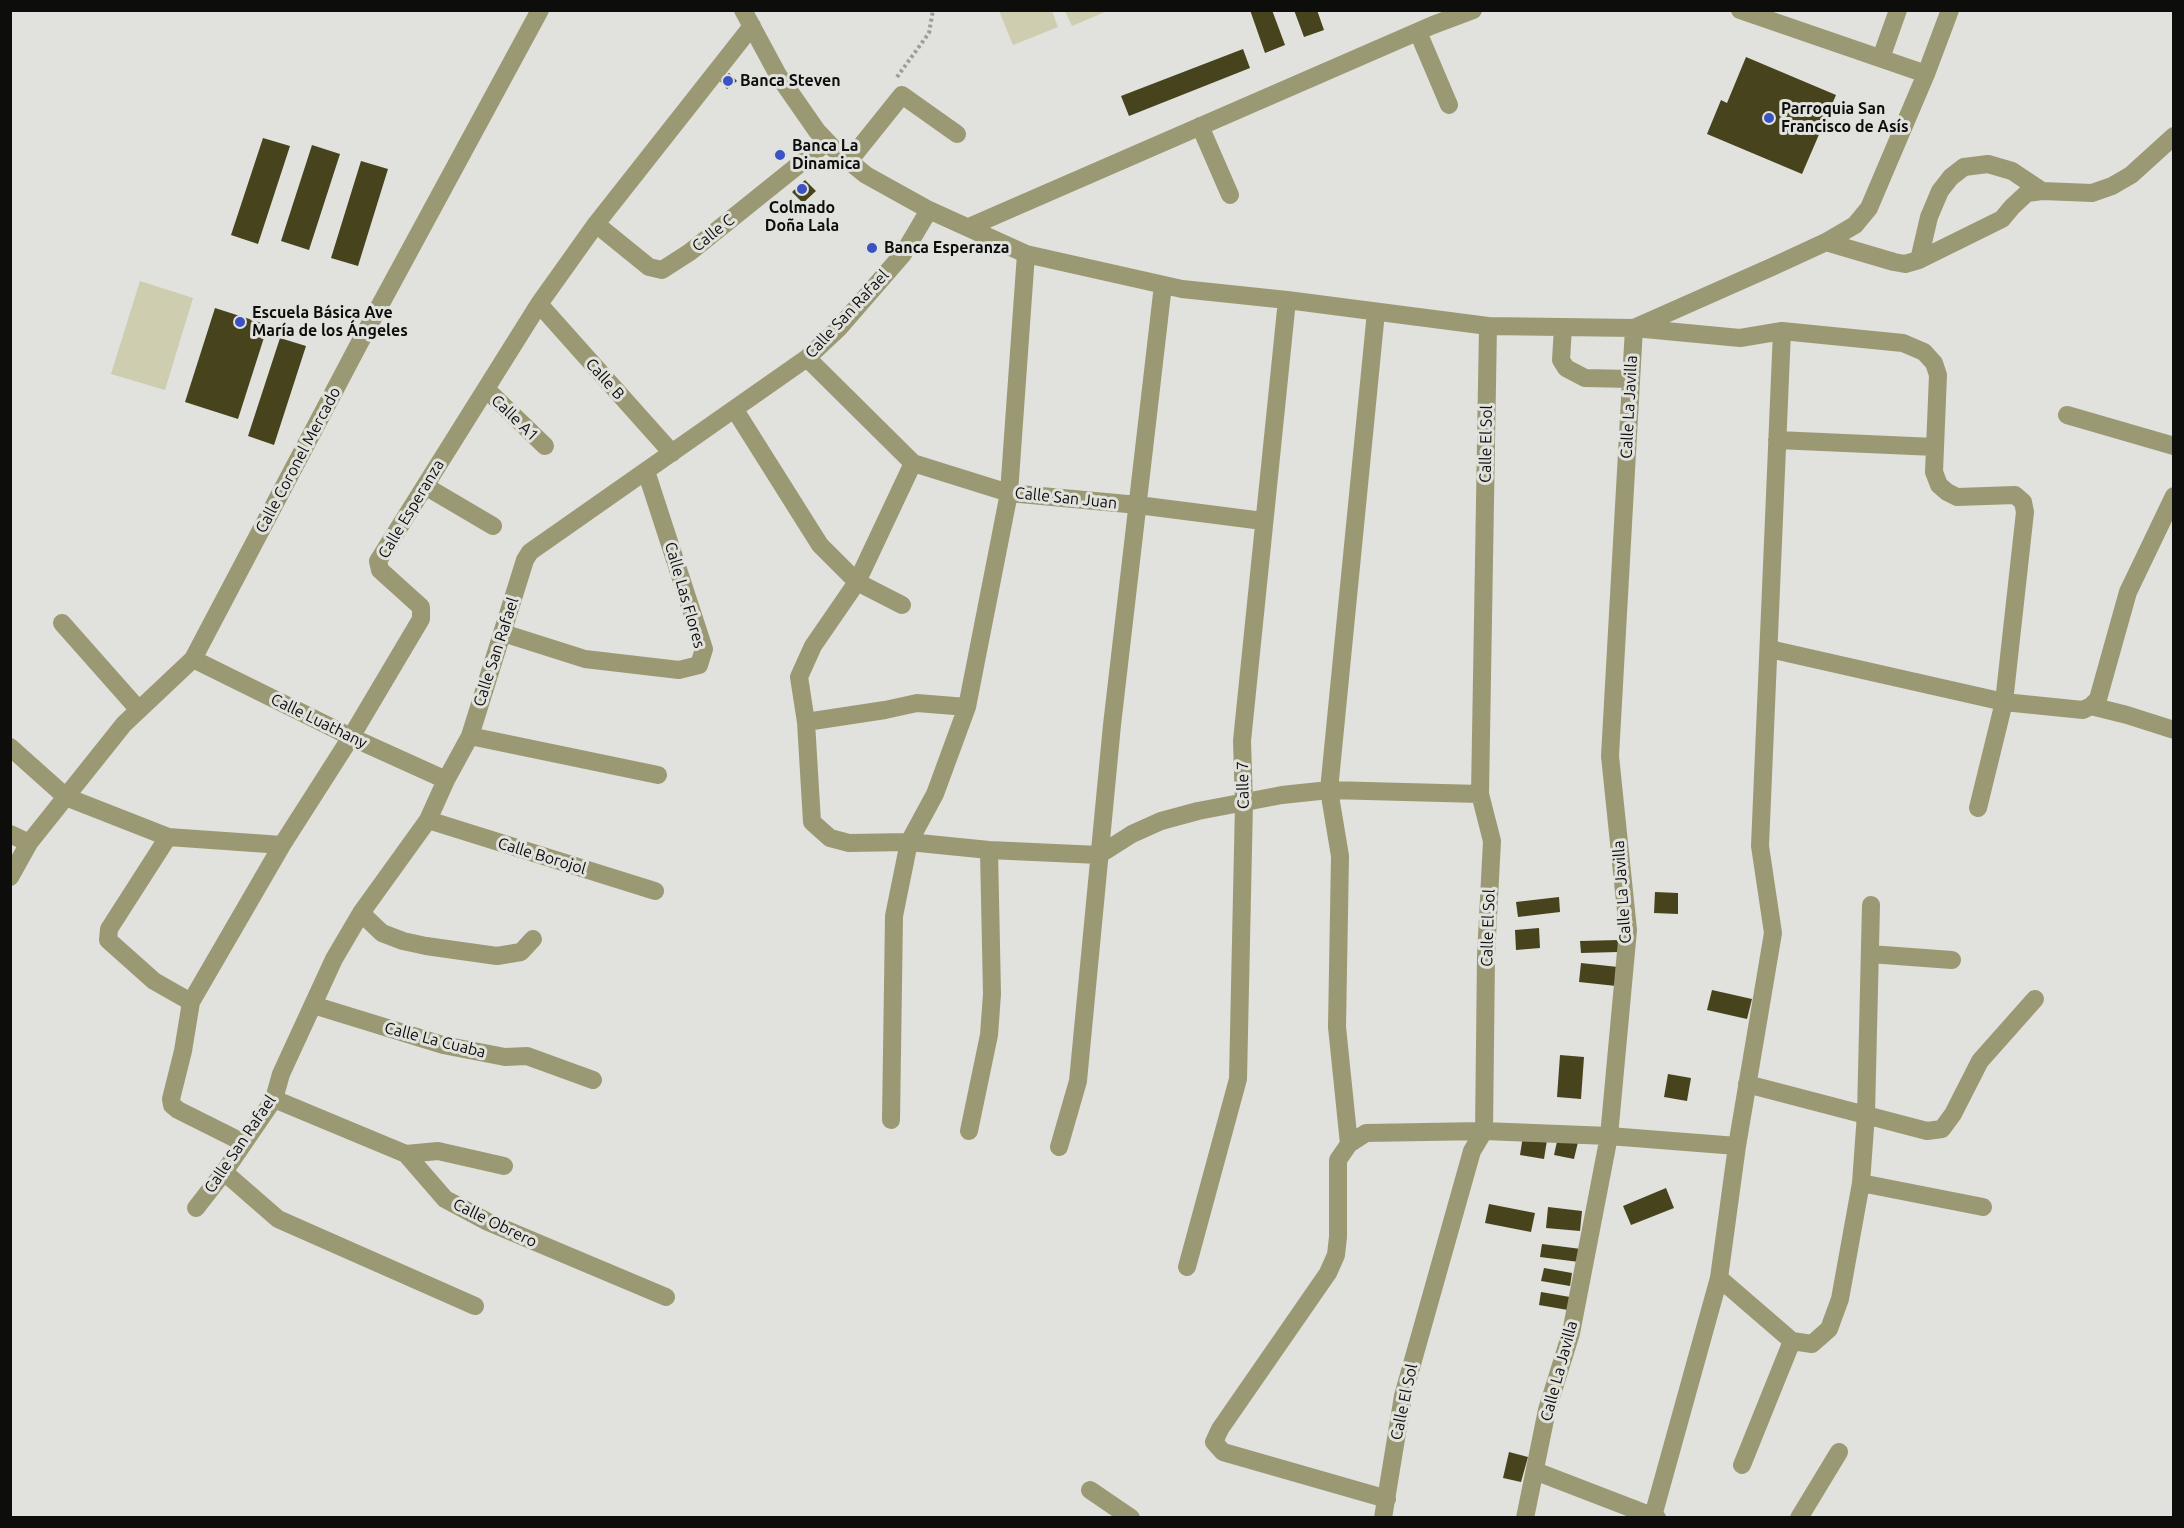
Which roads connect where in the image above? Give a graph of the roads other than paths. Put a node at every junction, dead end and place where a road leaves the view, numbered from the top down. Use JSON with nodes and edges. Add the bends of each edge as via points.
{"nodes":[{"id":1,"x":540,"y":10,"type":"edge"},
{"id":2,"x":1473,"y":10,"type":"edge"},
{"id":3,"x":1740,"y":10,"type":"edge"},
{"id":4,"x":1898,"y":10,"type":"edge"},
{"id":5,"x":1950,"y":10,"type":"edge"},
{"id":6,"x":747,"y":18,"type":"edge"},
{"id":7,"x":1418,"y":32,"type":"junction"},
{"id":8,"x":1881,"y":58,"type":"junction"},
{"id":9,"x":1926,"y":74,"type":"junction"},
{"id":10,"x":1449,"y":105,"type":"dead end"},
{"id":11,"x":1200,"y":126,"type":"junction"},
{"id":12,"x":957,"y":134,"type":"dead end"},
{"id":13,"x":2174,"y":136,"type":"edge"},
{"id":14,"x":827,"y":142,"type":"junction"},
{"id":15,"x":849,"y":161,"type":"junction"},
{"id":16,"x":2042,"y":191,"type":"junction"},
{"id":17,"x":1230,"y":195,"type":"dead end"},
{"id":18,"x":928,"y":210,"type":"junction"},
{"id":19,"x":596,"y":224,"type":"junction"},
{"id":20,"x":969,"y":227,"type":"junction"},
{"id":21,"x":1826,"y":242,"type":"junction"},
{"id":22,"x":1026,"y":254,"type":"junction"},
{"id":23,"x":1919,"y":260,"type":"junction"},
{"id":24,"x":1163,"y":285,"type":"junction"},
{"id":25,"x":1287,"y":300,"type":"junction"},
{"id":26,"x":539,"y":304,"type":"junction"},
{"id":27,"x":1376,"y":312,"type":"junction"},
{"id":28,"x":1488,"y":326,"type":"junction"},
{"id":29,"x":1563,"y":327,"type":"junction"},
{"id":30,"x":1634,"y":328,"type":"junction"},
{"id":31,"x":1782,"y":331,"type":"junction"},
{"id":32,"x":807,"y":358,"type":"junction"},
{"id":33,"x":1631,"y":379,"type":"junction"},
{"id":34,"x":486,"y":389,"type":"junction"},
{"id":35,"x":735,"y":410,"type":"junction"},
{"id":36,"x":2067,"y":415,"type":"dead end"},
{"id":37,"x":1777,"y":440,"type":"junction"},
{"id":38,"x":545,"y":446,"type":"dead end"},
{"id":39,"x":2174,"y":446,"type":"edge"},
{"id":40,"x":1935,"y":447,"type":"junction"},
{"id":41,"x":672,"y":453,"type":"junction"},
{"id":42,"x":913,"y":463,"type":"junction"},
{"id":43,"x":646,"y":471,"type":"junction"},
{"id":44,"x":425,"y":486,"type":"junction"},
{"id":45,"x":1009,"y":493,"type":"junction"},
{"id":46,"x":2174,"y":496,"type":"edge"},
{"id":47,"x":1138,"y":505,"type":"junction"},
{"id":48,"x":1263,"y":521,"type":"junction"},
{"id":49,"x":493,"y":526,"type":"dead end"},
{"id":50,"x":857,"y":582,"type":"junction"},
{"id":51,"x":902,"y":605,"type":"dead end"},
{"id":52,"x":62,"y":623,"type":"dead end"},
{"id":53,"x":503,"y":633,"type":"junction"},
{"id":54,"x":1770,"y":646,"type":"junction"},
{"id":55,"x":193,"y":659,"type":"junction"},
{"id":56,"x":2004,"y":702,"type":"junction"},
{"id":57,"x":2091,"y":706,"type":"junction"},
{"id":58,"x":967,"y":707,"type":"junction"},
{"id":59,"x":139,"y":710,"type":"junction"},
{"id":60,"x":806,"y":722,"type":"junction"},
{"id":61,"x":2174,"y":730,"type":"edge"},
{"id":62,"x":470,"y":735,"type":"junction"},
{"id":63,"x":351,"y":737,"type":"junction"},
{"id":64,"x":10,"y":747,"type":"edge"},
{"id":65,"x":658,"y":775,"type":"dead end"},
{"id":66,"x":446,"y":780,"type":"junction"},
{"id":67,"x":1329,"y":790,"type":"junction"},
{"id":68,"x":1480,"y":794,"type":"junction"},
{"id":69,"x":66,"y":796,"type":"junction"},
{"id":70,"x":1244,"y":803,"type":"junction"},
{"id":71,"x":1978,"y":808,"type":"dead end"},
{"id":72,"x":429,"y":820,"type":"junction"},
{"id":73,"x":10,"y":834,"type":"edge"},
{"id":74,"x":168,"y":837,"type":"junction"},
{"id":75,"x":909,"y":842,"type":"junction"},
{"id":76,"x":30,"y":843,"type":"junction"},
{"id":77,"x":282,"y":845,"type":"junction"},
{"id":78,"x":989,"y":850,"type":"junction"},
{"id":79,"x":1099,"y":855,"type":"junction"},
{"id":80,"x":10,"y":877,"type":"edge"},
{"id":81,"x":655,"y":891,"type":"dead end"},
{"id":82,"x":1871,"y":905,"type":"dead end"},
{"id":83,"x":361,"y":913,"type":"junction"},
{"id":84,"x":533,"y":939,"type":"dead end"},
{"id":85,"x":1870,"y":954,"type":"junction"},
{"id":86,"x":1952,"y":960,"type":"dead end"},
{"id":87,"x":2035,"y":999,"type":"dead end"},
{"id":88,"x":191,"y":1002,"type":"junction"},
{"id":89,"x":312,"y":1005,"type":"junction"},
{"id":90,"x":593,"y":1080,"type":"dead end"},
{"id":91,"x":1747,"y":1084,"type":"junction"},
{"id":92,"x":274,"y":1099,"type":"junction"},
{"id":93,"x":1866,"y":1114,"type":"junction"},
{"id":94,"x":891,"y":1120,"type":"dead end"},
{"id":95,"x":969,"y":1131,"type":"dead end"},
{"id":96,"x":1484,"y":1131,"type":"junction"},
{"id":97,"x":1609,"y":1136,"type":"junction"},
{"id":98,"x":244,"y":1143,"type":"junction"},
{"id":99,"x":1349,"y":1143,"type":"junction"},
{"id":100,"x":1737,"y":1146,"type":"junction"},
{"id":101,"x":1059,"y":1147,"type":"dead end"},
{"id":102,"x":406,"y":1154,"type":"junction"},
{"id":103,"x":504,"y":1166,"type":"dead end"},
{"id":104,"x":224,"y":1172,"type":"junction"},
{"id":105,"x":1861,"y":1183,"type":"junction"},
{"id":106,"x":1983,"y":1207,"type":"dead end"},
{"id":107,"x":196,"y":1208,"type":"dead end"},
{"id":108,"x":1187,"y":1267,"type":"dead end"},
{"id":109,"x":1719,"y":1278,"type":"junction"},
{"id":110,"x":666,"y":1297,"type":"dead end"},
{"id":111,"x":475,"y":1306,"type":"dead end"},
{"id":112,"x":1792,"y":1341,"type":"junction"},
{"id":113,"x":1839,"y":1452,"type":"dead end"},
{"id":114,"x":1742,"y":1465,"type":"dead end"},
{"id":115,"x":1535,"y":1471,"type":"junction"},
{"id":116,"x":1090,"y":1490,"type":"dead end"},
{"id":117,"x":1387,"y":1499,"type":"junction"},
{"id":118,"x":1655,"y":1517,"type":"edge"},
{"id":119,"x":1131,"y":1518,"type":"edge"},
{"id":120,"x":1383,"y":1518,"type":"edge"},
{"id":121,"x":1525,"y":1518,"type":"edge"},
{"id":122,"x":1799,"y":1518,"type":"edge"}],
"edges":[{"from":1,"to":55,"type":"street","name":"Calle Coronel Mercado"},
{"from":2,"to":7,"type":"street"},
{"from":3,"to":8,"type":"street"},
{"from":4,"to":8,"type":"street"},
{"from":5,"to":9,"type":"street"},
{"from":6,"to":14,"type":"street","via":[[778,75]]},
{"from":6,"to":19,"type":"street","name":"Calle Esperanza"},
{"from":7,"to":10,"type":"street"},
{"from":7,"to":11,"type":"street"},
{"from":8,"to":9,"type":"street"},
{"from":9,"to":21,"type":"street","via":[[1869,208],[1855,225]]},
{"from":11,"to":17,"type":"street"},
{"from":11,"to":20,"type":"street"},
{"from":12,"to":15,"type":"street","via":[[902,95]]},
{"from":13,"to":16,"type":"street","via":[[2131,175],[2112,186],[2092,193]]},
{"from":14,"to":15,"type":"street"},
{"from":14,"to":19,"type":"street","name":"Calle C","via":[[662,270],[649,267]]},
{"from":15,"to":18,"type":"street"},
{"from":16,"to":23,"type":"street","via":[[2027,194],[2002,219]]},
{"from":16,"to":23,"type":"street","via":[[2013,171],[1988,164],[1964,167],[1940,191]]},
{"from":18,"to":20,"type":"street"},
{"from":18,"to":32,"type":"street","name":"Calle San Rafael","via":[[903,254],[838,329]]},
{"from":19,"to":26,"type":"street","name":"Calle Esperanza"},
{"from":20,"to":22,"type":"street"},
{"from":21,"to":23,"type":"street","via":[[1894,262]]},
{"from":21,"to":30,"type":"street"},
{"from":22,"to":24,"type":"street"},
{"from":22,"to":45,"type":"street"},
{"from":24,"to":25,"type":"street"},
{"from":24,"to":47,"type":"street"},
{"from":25,"to":27,"type":"street"},
{"from":25,"to":48,"type":"street","name":"Calle 7"},
{"from":26,"to":34,"type":"street","name":"Calle Esperanza"},
{"from":26,"to":41,"type":"street","name":"Calle B"},
{"from":27,"to":28,"type":"street"},
{"from":27,"to":67,"type":"street"},
{"from":28,"to":29,"type":"street"},
{"from":28,"to":68,"type":"street","name":"Calle El Sol"},
{"from":29,"to":30,"type":"street"},
{"from":29,"to":33,"type":"street","via":[[1561,360],[1566,368],[1585,378]]},
{"from":30,"to":31,"type":"street","via":[[1740,338]]},
{"from":30,"to":33,"type":"street","name":"Calle La Javilla"},
{"from":31,"to":37,"type":"street"},
{"from":31,"to":40,"type":"street","via":[[1903,343],[1924,352],[1938,375]]},
{"from":32,"to":35,"type":"street","name":"Calle San Rafael"},
{"from":32,"to":42,"type":"street","name":"Calle San Juan"},
{"from":33,"to":97,"type":"street","name":"Calle La Javilla","via":[[1610,756],[1628,930]]},
{"from":34,"to":38,"type":"street","name":"Calle A1"},
{"from":34,"to":44,"type":"street","name":"Calle Esperanza"},
{"from":35,"to":41,"type":"street","name":"Calle San Rafael"},
{"from":35,"to":50,"type":"street","via":[[820,545]]},
{"from":36,"to":39,"type":"street"},
{"from":37,"to":40,"type":"street"},
{"from":37,"to":54,"type":"street"},
{"from":40,"to":56,"type":"street","via":[[1934,472],[1947,492],[1958,497],[2015,495],[2023,502]]},
{"from":41,"to":43,"type":"street","name":"Calle San Rafael"},
{"from":42,"to":45,"type":"street","name":"Calle San Juan"},
{"from":42,"to":50,"type":"street"},
{"from":43,"to":53,"type":"street","name":"Calle San Rafael","via":[[530,552]]},
{"from":43,"to":53,"type":"street","name":"Calle Las Flores","via":[[704,649],[699,664],[679,670],[585,659]]},
{"from":44,"to":49,"type":"street"},
{"from":44,"to":63,"type":"street","name":"Calle Esperanza","via":[[378,561],[380,570],[421,607],[422,619]]},
{"from":45,"to":47,"type":"street","name":"Calle San Juan"},
{"from":45,"to":58,"type":"street"},
{"from":46,"to":57,"type":"street","via":[[2128,592],[2098,699]]},
{"from":47,"to":48,"type":"street","name":"Calle San Juan"},
{"from":47,"to":79,"type":"street"},
{"from":48,"to":70,"type":"street","name":"Calle 7","via":[[1242,741]]},
{"from":50,"to":51,"type":"street"},
{"from":50,"to":60,"type":"street","via":[[813,646],[799,676]]},
{"from":52,"to":59,"type":"street"},
{"from":53,"to":62,"type":"street","name":"Calle San Rafael"},
{"from":54,"to":56,"type":"street"},
{"from":54,"to":91,"type":"street","via":[[1760,846],[1773,933]]},
{"from":55,"to":59,"type":"street","name":"Calle Coronel Mercado"},
{"from":55,"to":63,"type":"street","name":"Calle Luathany"},
{"from":56,"to":57,"type":"street","via":[[2083,710]]},
{"from":56,"to":71,"type":"street"},
{"from":57,"to":61,"type":"street"},
{"from":58,"to":60,"type":"street","via":[[917,703]]},
{"from":58,"to":75,"type":"street","via":[[935,794]]},
{"from":59,"to":69,"type":"street","name":"Calle Coronel Mercado"},
{"from":60,"to":75,"type":"street","via":[[812,822],[830,838],[849,843]]},
{"from":62,"to":65,"type":"street"},
{"from":62,"to":66,"type":"street","name":"Calle San Rafael"},
{"from":63,"to":66,"type":"street","name":"Calle Luathany"},
{"from":63,"to":77,"type":"street","name":"Calle Esperanza"},
{"from":64,"to":69,"type":"street"},
{"from":66,"to":72,"type":"street","name":"Calle San Rafael"},
{"from":67,"to":68,"type":"street"},
{"from":67,"to":70,"type":"street"},
{"from":67,"to":99,"type":"street","via":[[1340,856],[1337,1027]]},
{"from":68,"to":96,"type":"street","name":"Calle El Sol","via":[[1492,841]]},
{"from":69,"to":74,"type":"street"},
{"from":69,"to":76,"type":"street","name":"Calle Coronel Mercado"},
{"from":70,"to":79,"type":"street","via":[[1161,821]]},
{"from":70,"to":108,"type":"street","name":"Calle 7","via":[[1238,1079]]},
{"from":72,"to":81,"type":"street","name":"Calle Borojol"},
{"from":72,"to":83,"type":"street","name":"Calle San Rafael"},
{"from":73,"to":76,"type":"street"},
{"from":74,"to":77,"type":"street"},
{"from":74,"to":88,"type":"street","via":[[109,930],[108,940],[154,981]]},
{"from":75,"to":78,"type":"street"},
{"from":75,"to":94,"type":"street","via":[[894,916]]},
{"from":76,"to":80,"type":"street","name":"Calle Coronel Mercado"},
{"from":77,"to":88,"type":"street","name":"Calle Esperanza"},
{"from":78,"to":79,"type":"street"},
{"from":78,"to":95,"type":"street","via":[[992,994],[989,1035]]},
{"from":79,"to":101,"type":"street","via":[[1078,1081]]},
{"from":82,"to":85,"type":"street"},
{"from":83,"to":84,"type":"street","via":[[382,933],[426,946],[497,956],[521,952]]},
{"from":83,"to":89,"type":"street","name":"Calle San Rafael"},
{"from":85,"to":86,"type":"street"},
{"from":85,"to":93,"type":"street"},
{"from":87,"to":93,"type":"street","via":[[1980,1061],[1942,1129],[1927,1131]]},
{"from":88,"to":98,"type":"street","name":"Calle Esperanza","via":[[172,1105]]},
{"from":89,"to":90,"type":"street","name":"Calle La Cuaba","via":[[444,1045],[505,1057],[527,1056]]},
{"from":89,"to":92,"type":"street","name":"Calle San Rafael"},
{"from":91,"to":93,"type":"street"},
{"from":91,"to":100,"type":"street"},
{"from":92,"to":98,"type":"street","name":"Calle San Rafael"},
{"from":92,"to":102,"type":"street","name":"Calle Obrero"},
{"from":93,"to":105,"type":"street"},
{"from":96,"to":97,"type":"street"},
{"from":96,"to":99,"type":"street","via":[[1366,1133]]},
{"from":96,"to":117,"type":"street","name":"Calle El Sol","via":[[1472,1151],[1403,1396]]},
{"from":97,"to":100,"type":"street"},
{"from":97,"to":115,"type":"street","name":"Calle La Javilla","via":[[1570,1333],[1547,1410]]},
{"from":98,"to":104,"type":"street","name":"Calle San Rafael"},
{"from":99,"to":117,"type":"street","via":[[1338,1160],[1336,1256],[1214,1442],[1223,1452]]},
{"from":100,"to":109,"type":"street"},
{"from":102,"to":103,"type":"street","via":[[438,1151]]},
{"from":102,"to":110,"type":"street","name":"Calle Obrero","via":[[446,1199],[488,1222]]},
{"from":104,"to":107,"type":"street","name":"Calle San Rafael"},
{"from":104,"to":111,"type":"street","via":[[278,1219]]},
{"from":105,"to":106,"type":"street"},
{"from":105,"to":112,"type":"street","via":[[1840,1299],[1829,1329],[1812,1344]]},
{"from":109,"to":112,"type":"street"},
{"from":109,"to":118,"type":"street"},
{"from":112,"to":114,"type":"street"},
{"from":113,"to":122,"type":"street"},
{"from":115,"to":118,"type":"street"},
{"from":115,"to":121,"type":"street","name":"Calle La Javilla"},
{"from":116,"to":119,"type":"street"},
{"from":117,"to":120,"type":"street","name":"Calle El Sol"}]}
